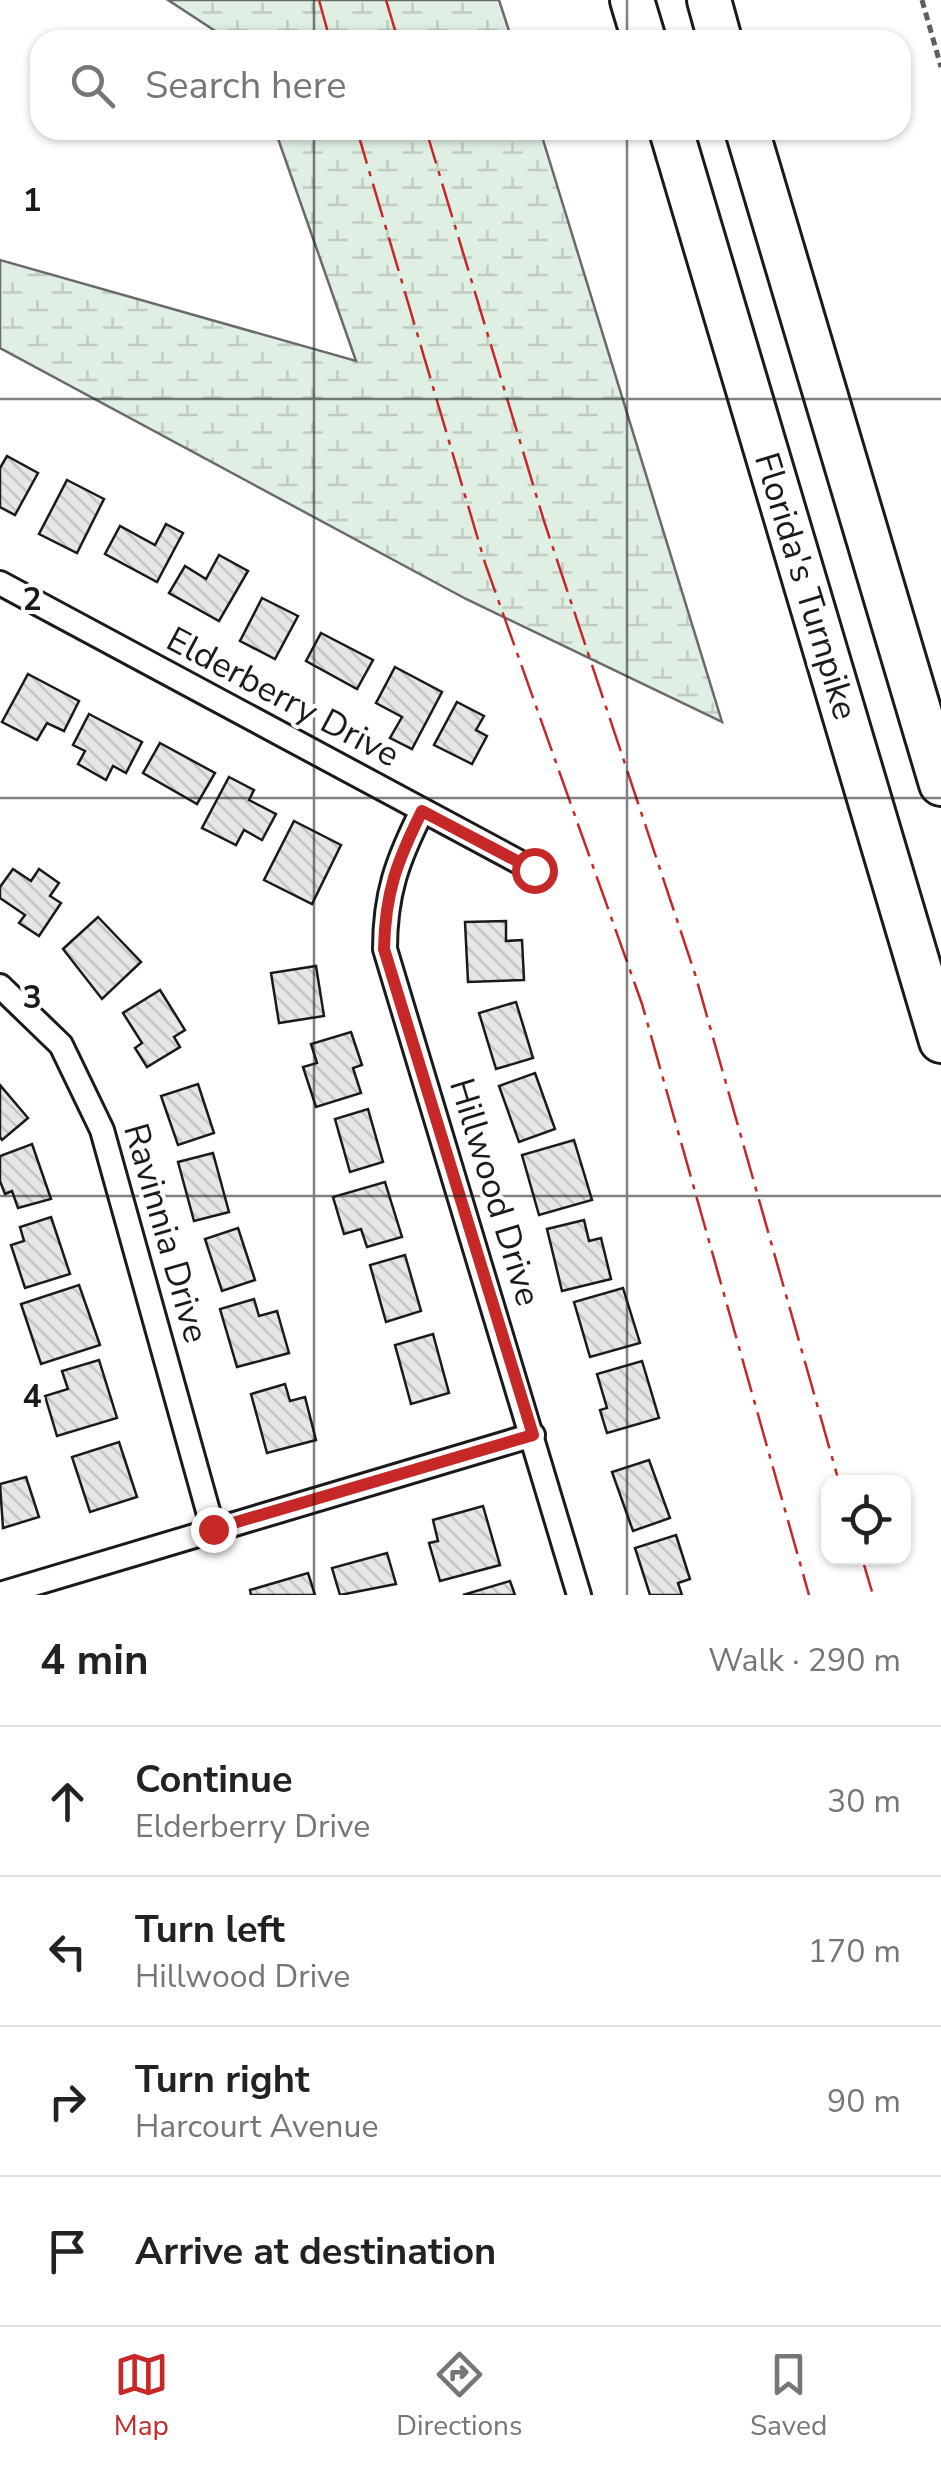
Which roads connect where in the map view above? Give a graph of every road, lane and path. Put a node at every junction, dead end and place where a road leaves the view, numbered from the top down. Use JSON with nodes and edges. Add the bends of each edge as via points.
{"nodes":[{"id":1,"x":632,"y":0,"type":"edge"},
{"id":2,"x":708,"y":0,"type":"edge"},
{"id":3,"x":922,"y":0,"type":"edge"},
{"id":4,"x":641,"y":30,"type":"edge"},
{"id":5,"x":717,"y":30,"type":"edge"},
{"id":6,"x":941,"y":67,"type":"edge"},
{"id":7,"x":674,"y":140,"type":"edge"},
{"id":8,"x":750,"y":140,"type":"edge"},
{"id":9,"x":0,"y":583,"type":"edge"},
{"id":10,"x":941,"y":784,"type":"edge"},
{"id":11,"x":422,"y":811,"type":"junction"},
{"id":12,"x":534,"y":870,"type":"dead end"},
{"id":13,"x":0,"y":986,"type":"edge"},
{"id":14,"x":941,"y":1041,"type":"edge"},
{"id":15,"x":533,"y":1435,"type":"junction"},
{"id":16,"x":213,"y":1529,"type":"junction"},
{"id":17,"x":28,"y":1590,"type":"edge"},
{"id":18,"x":0,"y":1594,"type":"edge"},
{"id":19,"x":579,"y":1595,"type":"edge"}],
"edges":[{"from":1,"to":4,"type":"highway"},
{"from":2,"to":5,"type":"highway"},
{"from":3,"to":6,"type":"path"},
{"from":7,"to":14,"type":"highway","name":"Florida's Turnpike"},
{"from":8,"to":10,"type":"highway","name":"Florida's Turnpike"},
{"from":9,"to":11,"type":"street","name":"Elderberry Drive"},
{"from":11,"to":12,"type":"street","name":"Elderberry Drive"},
{"from":11,"to":15,"type":"street","name":"Hillwood Drive","via":[[385,901],[384,949]]},
{"from":13,"to":16,"type":"street","name":"Ravinnia Drive","via":[[61,1046],[102,1130]]},
{"from":15,"to":16,"type":"street"},
{"from":15,"to":19,"type":"street","name":"Hillwood Drive"},
{"from":16,"to":17,"type":"street"},
{"from":17,"to":18,"type":"street"}]}
